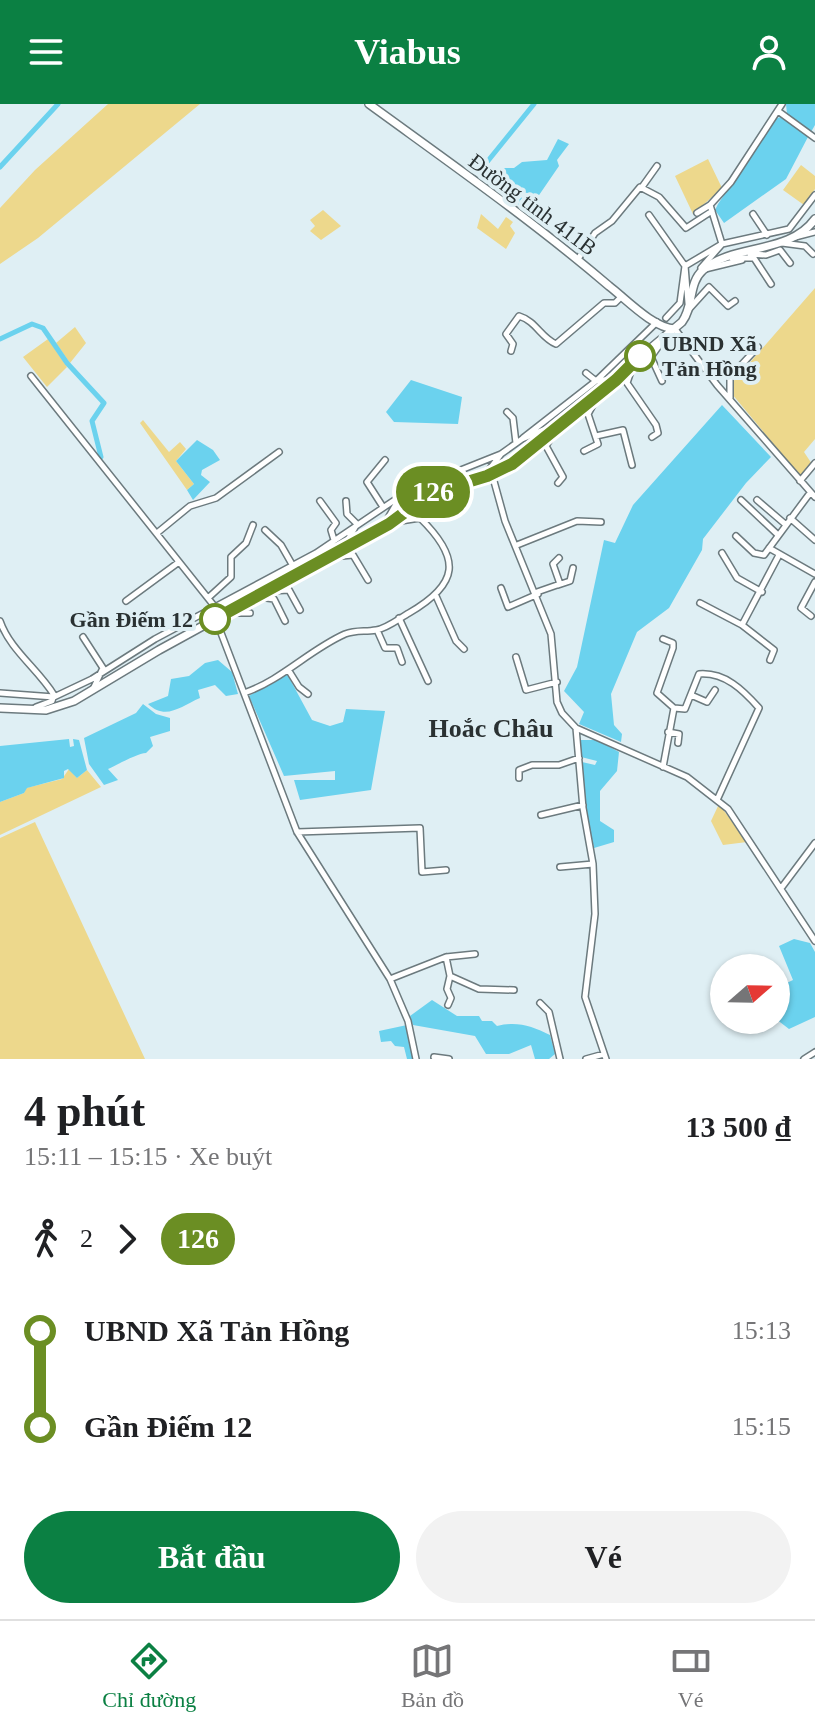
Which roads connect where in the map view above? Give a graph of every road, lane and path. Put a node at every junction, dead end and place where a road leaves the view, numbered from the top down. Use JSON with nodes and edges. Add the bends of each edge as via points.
{"nodes":[{"id":1,"x":369,"y":104,"type":"edge"},
{"id":2,"x":782,"y":104,"type":"edge"},
{"id":3,"x":778,"y":111,"type":"junction"},
{"id":4,"x":815,"y":138,"type":"edge"},
{"id":5,"x":657,"y":166,"type":"dead end"},
{"id":6,"x":642,"y":187,"type":"junction"},
{"id":7,"x":815,"y":195,"type":"edge"},
{"id":8,"x":711,"y":208,"type":"junction"},
{"id":9,"x":697,"y":213,"type":"dead end"},
{"id":10,"x":753,"y":214,"type":"dead end"},
{"id":11,"x":649,"y":215,"type":"dead end"},
{"id":12,"x":815,"y":219,"type":"edge"},
{"id":13,"x":815,"y":232,"type":"edge"},
{"id":14,"x":767,"y":235,"type":"junction"},
{"id":15,"x":792,"y":238,"type":"junction"},
{"id":16,"x":809,"y":239,"type":"dead end"},
{"id":17,"x":778,"y":243,"type":"junction"},
{"id":18,"x":722,"y":244,"type":"junction"},
{"id":19,"x":769,"y":246,"type":"junction"},
{"id":20,"x":787,"y":248,"type":"dead end"},
{"id":21,"x":813,"y":254,"type":"edge"},
{"id":22,"x":744,"y":256,"type":"junction"},
{"id":23,"x":578,"y":259,"type":"junction"},
{"id":24,"x":790,"y":263,"type":"dead end"},
{"id":25,"x":685,"y":266,"type":"junction"},
{"id":26,"x":704,"y":269,"type":"junction"},
{"id":27,"x":697,"y":276,"type":"junction"},
{"id":28,"x":771,"y":284,"type":"dead end"},
{"id":29,"x":622,"y":296,"type":"junction"},
{"id":30,"x":735,"y":301,"type":"dead end"},
{"id":31,"x":690,"y":308,"type":"junction"},
{"id":32,"x":666,"y":318,"type":"dead end"},
{"id":33,"x":657,"y":322,"type":"junction"},
{"id":34,"x":675,"y":329,"type":"junction"},
{"id":35,"x":664,"y":336,"type":"junction"},
{"id":36,"x":758,"y":347,"type":"dead end"},
{"id":37,"x":511,"y":351,"type":"dead end"},
{"id":38,"x":635,"y":361,"type":"junction"},
{"id":39,"x":586,"y":373,"type":"dead end"},
{"id":40,"x":624,"y":373,"type":"junction"},
{"id":41,"x":31,"y":376,"type":"dead end"},
{"id":42,"x":596,"y":381,"type":"junction"},
{"id":43,"x":662,"y":381,"type":"dead end"},
{"id":44,"x":599,"y":393,"type":"junction"},
{"id":45,"x":730,"y":400,"type":"junction"},
{"id":46,"x":507,"y":412,"type":"dead end"},
{"id":47,"x":561,"y":422,"type":"junction"},
{"id":48,"x":596,"y":436,"type":"junction"},
{"id":49,"x":652,"y":437,"type":"dead end"},
{"id":50,"x":522,"y":439,"type":"junction"},
{"id":51,"x":516,"y":443,"type":"junction"},
{"id":52,"x":584,"y":451,"type":"dead end"},
{"id":53,"x":279,"y":452,"type":"dead end"},
{"id":54,"x":501,"y":454,"type":"junction"},
{"id":55,"x":385,"y":460,"type":"dead end"},
{"id":56,"x":632,"y":465,"type":"dead end"},
{"id":57,"x":815,"y":465,"type":"edge"},
{"id":58,"x":492,"y":474,"type":"junction"},
{"id":59,"x":445,"y":475,"type":"junction"},
{"id":60,"x":480,"y":478,"type":"junction"},
{"id":61,"x":800,"y":481,"type":"junction"},
{"id":62,"x":558,"y":483,"type":"dead end"},
{"id":63,"x":402,"y":495,"type":"junction"},
{"id":64,"x":813,"y":495,"type":"edge"},
{"id":65,"x":741,"y":500,"type":"dead end"},
{"id":66,"x":757,"y":500,"type":"dead end"},
{"id":67,"x":320,"y":501,"type":"dead end"},
{"id":68,"x":346,"y":501,"type":"dead end"},
{"id":69,"x":383,"y":507,"type":"junction"},
{"id":70,"x":790,"y":518,"type":"junction"},
{"id":71,"x":601,"y":522,"type":"dead end"},
{"id":72,"x":357,"y":524,"type":"junction"},
{"id":73,"x":785,"y":524,"type":"junction"},
{"id":74,"x":253,"y":525,"type":"dead end"},
{"id":75,"x":386,"y":525,"type":"junction"},
{"id":76,"x":265,"y":530,"type":"dead end"},
{"id":77,"x":157,"y":533,"type":"junction"},
{"id":78,"x":777,"y":534,"type":"junction"},
{"id":79,"x":736,"y":536,"type":"dead end"},
{"id":80,"x":334,"y":540,"type":"junction"},
{"id":81,"x":815,"y":540,"type":"edge"},
{"id":82,"x":517,"y":545,"type":"junction"},
{"id":83,"x":769,"y":548,"type":"junction"},
{"id":84,"x":343,"y":549,"type":"junction"},
{"id":85,"x":722,"y":553,"type":"dead end"},
{"id":86,"x":779,"y":555,"type":"junction"},
{"id":87,"x":559,"y":558,"type":"dead end"},
{"id":88,"x":325,"y":560,"type":"junction"},
{"id":89,"x":179,"y":562,"type":"junction"},
{"id":90,"x":293,"y":566,"type":"junction"},
{"id":91,"x":573,"y":568,"type":"dead end"},
{"id":92,"x":815,"y":574,"type":"edge"},
{"id":93,"x":368,"y":580,"type":"dead end"},
{"id":94,"x":815,"y":582,"type":"edge"},
{"id":95,"x":558,"y":585,"type":"junction"},
{"id":96,"x":501,"y":588,"type":"dead end"},
{"id":97,"x":269,"y":591,"type":"junction"},
{"id":98,"x":762,"y":592,"type":"junction"},
{"id":99,"x":537,"y":593,"type":"junction"},
{"id":100,"x":436,"y":596,"type":"junction"},
{"id":101,"x":208,"y":598,"type":"junction"},
{"id":102,"x":258,"y":598,"type":"junction"},
{"id":103,"x":126,"y":601,"type":"dead end"},
{"id":104,"x":700,"y":603,"type":"dead end"},
{"id":105,"x":215,"y":607,"type":"junction"},
{"id":106,"x":300,"y":610,"type":"dead end"},
{"id":107,"x":229,"y":613,"type":"junction"},
{"id":108,"x":250,"y":613,"type":"dead end"},
{"id":109,"x":811,"y":616,"type":"dead end"},
{"id":110,"x":399,"y":618,"type":"junction"},
{"id":111,"x":0,"y":621,"type":"edge"},
{"id":112,"x":285,"y":621,"type":"dead end"},
{"id":113,"x":218,"y":625,"type":"junction"},
{"id":114,"x":742,"y":625,"type":"junction"},
{"id":115,"x":200,"y":627,"type":"junction"},
{"id":116,"x":377,"y":630,"type":"junction"},
{"id":117,"x":83,"y":637,"type":"dead end"},
{"id":118,"x":663,"y":639,"type":"dead end"},
{"id":119,"x":464,"y":649,"type":"dead end"},
{"id":120,"x":516,"y":657,"type":"dead end"},
{"id":121,"x":770,"y":660,"type":"dead end"},
{"id":122,"x":402,"y":662,"type":"dead end"},
{"id":123,"x":103,"y":671,"type":"junction"},
{"id":124,"x":289,"y":671,"type":"junction"},
{"id":125,"x":428,"y":681,"type":"dead end"},
{"id":126,"x":557,"y":682,"type":"junction"},
{"id":127,"x":715,"y":690,"type":"dead end"},
{"id":128,"x":0,"y":693,"type":"edge"},
{"id":129,"x":244,"y":693,"type":"junction"},
{"id":130,"x":88,"y":694,"type":"junction"},
{"id":131,"x":308,"y":694,"type":"dead end"},
{"id":132,"x":691,"y":695,"type":"junction"},
{"id":133,"x":54,"y":697,"type":"junction"},
{"id":134,"x":0,"y":708,"type":"edge"},
{"id":135,"x":674,"y":708,"type":"junction"},
{"id":136,"x":27,"y":711,"type":"junction"},
{"id":137,"x":576,"y":728,"type":"junction"},
{"id":138,"x":668,"y":732,"type":"junction"},
{"id":139,"x":678,"y":743,"type":"dead end"},
{"id":140,"x":579,"y":758,"type":"junction"},
{"id":141,"x":663,"y":767,"type":"junction"},
{"id":142,"x":519,"y":778,"type":"dead end"},
{"id":143,"x":717,"y":800,"type":"junction"},
{"id":144,"x":583,"y":805,"type":"junction"},
{"id":145,"x":541,"y":815,"type":"dead end"},
{"id":146,"x":297,"y":832,"type":"junction"},
{"id":147,"x":815,"y":843,"type":"edge"},
{"id":148,"x":593,"y":864,"type":"junction"},
{"id":149,"x":560,"y":867,"type":"dead end"},
{"id":150,"x":446,"y":870,"type":"dead end"},
{"id":151,"x":782,"y":887,"type":"junction"},
{"id":152,"x":812,"y":931,"type":"edge"},
{"id":153,"x":815,"y":941,"type":"edge"},
{"id":154,"x":475,"y":954,"type":"dead end"},
{"id":155,"x":446,"y":957,"type":"junction"},
{"id":156,"x":450,"y":976,"type":"junction"},
{"id":157,"x":390,"y":979,"type":"junction"},
{"id":158,"x":514,"y":990,"type":"dead end"},
{"id":159,"x":540,"y":1003,"type":"dead end"},
{"id":160,"x":448,"y":1005,"type":"dead end"},
{"id":161,"x":815,"y":1052,"type":"edge"},
{"id":162,"x":605,"y":1056,"type":"edge"},
{"id":163,"x":434,"y":1057,"type":"edge"},
{"id":164,"x":416,"y":1059,"type":"edge"},
{"id":165,"x":449,"y":1059,"type":"edge"},
{"id":166,"x":560,"y":1059,"type":"edge"},
{"id":167,"x":586,"y":1059,"type":"edge"},
{"id":168,"x":804,"y":1059,"type":"edge"}],
"edges":[{"from":1,"to":23,"type":"main road","name":"Đường tỉnh 411B"},
{"from":2,"to":3,"type":"street"},
{"from":3,"to":4,"type":"street"},
{"from":3,"to":8,"type":"street"},
{"from":5,"to":6,"type":"street"},
{"from":6,"to":8,"type":"street","via":[[659,197],[686,228]]},
{"from":6,"to":23,"type":"street","via":[[595,233]]},
{"from":7,"to":14,"type":"street","via":[[791,227]]},
{"from":8,"to":9,"type":"street"},
{"from":8,"to":18,"type":"street"},
{"from":10,"to":14,"type":"street"},
{"from":11,"to":25,"type":"street"},
{"from":12,"to":15,"type":"main road"},
{"from":13,"to":15,"type":"street"},
{"from":14,"to":18,"type":"street"},
{"from":15,"to":16,"type":"street"},
{"from":15,"to":17,"type":"main road"},
{"from":17,"to":19,"type":"main road"},
{"from":17,"to":21,"type":"street","via":[[806,246]]},
{"from":18,"to":25,"type":"street"},
{"from":18,"to":27,"type":"street"},
{"from":19,"to":20,"type":"street"},
{"from":19,"to":22,"type":"main road"},
{"from":22,"to":24,"type":"street","via":[[780,250]]},
{"from":22,"to":26,"type":"street"},
{"from":22,"to":26,"type":"main road"},
{"from":22,"to":28,"type":"street","via":[[754,258]]},
{"from":23,"to":29,"type":"main road","name":"Đường tỉnh 411B"},
{"from":25,"to":31,"type":"street"},
{"from":25,"to":32,"type":"street","via":[[680,303]]},
{"from":26,"to":27,"type":"main road"},
{"from":27,"to":31,"type":"main road"},
{"from":29,"to":33,"type":"main road","name":"Đường tỉnh 411B"},
{"from":29,"to":37,"type":"street","via":[[604,303],[556,344],[534,321],[519,316],[506,335]]},
{"from":30,"to":31,"type":"street","via":[[729,306],[708,287]]},
{"from":31,"to":34,"type":"main road"},
{"from":33,"to":34,"type":"main road","name":"Đường tỉnh 411B"},
{"from":33,"to":42,"type":"street"},
{"from":34,"to":35,"type":"main road"},
{"from":34,"to":45,"type":"street"},
{"from":35,"to":38,"type":"main road"},
{"from":35,"to":43,"type":"street","via":[[651,357]]},
{"from":36,"to":45,"type":"street","via":[[730,377]]},
{"from":38,"to":40,"type":"main road"},
{"from":38,"to":49,"type":"street","via":[[627,383],[656,425],[658,433]]},
{"from":39,"to":42,"type":"street"},
{"from":40,"to":42,"type":"street"},
{"from":40,"to":44,"type":"main road"},
{"from":41,"to":77,"type":"street"},
{"from":42,"to":50,"type":"street"},
{"from":44,"to":47,"type":"main road"},
{"from":44,"to":48,"type":"street","via":[[588,414]]},
{"from":45,"to":61,"type":"street"},
{"from":46,"to":51,"type":"street","via":[[513,418]]},
{"from":47,"to":50,"type":"street"},
{"from":47,"to":58,"type":"main road","via":[[520,458]]},
{"from":47,"to":62,"type":"street","via":[[546,446],[563,477]]},
{"from":48,"to":52,"type":"street","via":[[598,444]]},
{"from":48,"to":56,"type":"street","via":[[623,430]]},
{"from":50,"to":51,"type":"street"},
{"from":51,"to":54,"type":"street"},
{"from":53,"to":77,"type":"street","via":[[216,498],[190,506]]},
{"from":54,"to":59,"type":"street"},
{"from":54,"to":60,"type":"street"},
{"from":55,"to":69,"type":"street","via":[[367,482]]},
{"from":57,"to":61,"type":"street"},
{"from":58,"to":60,"type":"main road"},
{"from":58,"to":82,"type":"street"},
{"from":59,"to":60,"type":"street"},
{"from":59,"to":63,"type":"street"},
{"from":60,"to":75,"type":"main road","via":[[431,493]]},
{"from":61,"to":64,"type":"street"},
{"from":63,"to":69,"type":"street"},
{"from":63,"to":75,"type":"street"},
{"from":64,"to":70,"type":"street"},
{"from":65,"to":78,"type":"street"},
{"from":66,"to":73,"type":"street"},
{"from":67,"to":80,"type":"street","via":[[335,521]]},
{"from":68,"to":72,"type":"street","via":[[347,514]]},
{"from":69,"to":72,"type":"street"},
{"from":70,"to":73,"type":"street"},
{"from":70,"to":81,"type":"street"},
{"from":71,"to":82,"type":"street","via":[[577,521]]},
{"from":72,"to":80,"type":"street"},
{"from":72,"to":84,"type":"street"},
{"from":73,"to":78,"type":"street"},
{"from":74,"to":101,"type":"street","via":[[246,543],[231,557],[231,577]]},
{"from":75,"to":84,"type":"main road"},
{"from":75,"to":100,"type":"street","via":[[420,518],[442,544],[450,575]]},
{"from":76,"to":90,"type":"street"},
{"from":77,"to":89,"type":"street"},
{"from":78,"to":83,"type":"street"},
{"from":79,"to":83,"type":"street","via":[[759,556]]},
{"from":80,"to":88,"type":"street"},
{"from":80,"to":90,"type":"street"},
{"from":82,"to":99,"type":"street"},
{"from":83,"to":86,"type":"street"},
{"from":84,"to":88,"type":"main road"},
{"from":85,"to":98,"type":"street","via":[[737,578]]},
{"from":86,"to":92,"type":"street"},
{"from":86,"to":98,"type":"street"},
{"from":87,"to":95,"type":"street","via":[[553,564]]},
{"from":88,"to":93,"type":"street","via":[[353,555]]},
{"from":88,"to":97,"type":"main road"},
{"from":89,"to":101,"type":"street"},
{"from":89,"to":103,"type":"street"},
{"from":90,"to":105,"type":"street"},
{"from":91,"to":95,"type":"street","via":[[570,581]]},
{"from":94,"to":109,"type":"street","via":[[801,608]]},
{"from":95,"to":99,"type":"street"},
{"from":96,"to":99,"type":"street","via":[[508,607]]},
{"from":97,"to":102,"type":"main road"},
{"from":97,"to":106,"type":"street","via":[[289,590]]},
{"from":98,"to":114,"type":"street"},
{"from":99,"to":126,"type":"street","via":[[551,634]]},
{"from":100,"to":110,"type":"street"},
{"from":100,"to":119,"type":"street"},
{"from":101,"to":105,"type":"street"},
{"from":102,"to":105,"type":"street"},
{"from":102,"to":107,"type":"main road"},
{"from":102,"to":112,"type":"street","via":[[274,599]]},
{"from":104,"to":114,"type":"street"},
{"from":105,"to":123,"type":"street"},
{"from":107,"to":108,"type":"street"},
{"from":107,"to":113,"type":"street"},
{"from":107,"to":115,"type":"main road"},
{"from":110,"to":116,"type":"street"},
{"from":110,"to":125,"type":"street"},
{"from":111,"to":133,"type":"street"},
{"from":113,"to":115,"type":"street"},
{"from":113,"to":129,"type":"street"},
{"from":114,"to":121,"type":"street","via":[[774,649]]},
{"from":115,"to":130,"type":"main road"},
{"from":116,"to":122,"type":"street","via":[[385,648],[397,648]]},
{"from":116,"to":124,"type":"street","via":[[342,636]]},
{"from":117,"to":123,"type":"street"},
{"from":118,"to":135,"type":"street","via":[[673,648],[657,693]]},
{"from":120,"to":126,"type":"street","via":[[526,690]]},
{"from":123,"to":130,"type":"street"},
{"from":123,"to":133,"type":"street"},
{"from":124,"to":129,"type":"street"},
{"from":124,"to":131,"type":"street"},
{"from":126,"to":137,"type":"street","via":[[557,702]]},
{"from":127,"to":132,"type":"street","via":[[707,702]]},
{"from":128,"to":133,"type":"street"},
{"from":129,"to":146,"type":"street"},
{"from":130,"to":136,"type":"main road","via":[[61,707]]},
{"from":132,"to":135,"type":"street","via":[[684,710]]},
{"from":132,"to":143,"type":"street","via":[[700,673],[716,674],[759,708]]},
{"from":133,"to":136,"type":"street"},
{"from":134,"to":136,"type":"main road"},
{"from":135,"to":138,"type":"street"},
{"from":137,"to":140,"type":"street"},
{"from":137,"to":141,"type":"street"},
{"from":138,"to":139,"type":"street","via":[[679,734]]},
{"from":138,"to":141,"type":"street"},
{"from":140,"to":142,"type":"street","via":[[554,766],[525,766]]},
{"from":140,"to":144,"type":"street"},
{"from":141,"to":143,"type":"street"},
{"from":143,"to":151,"type":"street"},
{"from":144,"to":145,"type":"street"},
{"from":144,"to":148,"type":"street"},
{"from":146,"to":150,"type":"street","via":[[420,828],[422,872]]},
{"from":146,"to":157,"type":"street"},
{"from":147,"to":151,"type":"street"},
{"from":148,"to":149,"type":"street"},
{"from":148,"to":162,"type":"street","via":[[594,928],[585,997]]},
{"from":151,"to":152,"type":"street"},
{"from":152,"to":153,"type":"street"},
{"from":154,"to":155,"type":"street"},
{"from":155,"to":156,"type":"street"},
{"from":155,"to":157,"type":"street"},
{"from":156,"to":158,"type":"street","via":[[479,989]]},
{"from":156,"to":160,"type":"street"},
{"from":157,"to":164,"type":"street","via":[[408,1021]]},
{"from":159,"to":166,"type":"street","via":[[549,1012]]},
{"from":161,"to":168,"type":"street"},
{"from":162,"to":167,"type":"street"},
{"from":163,"to":165,"type":"street"}]}
